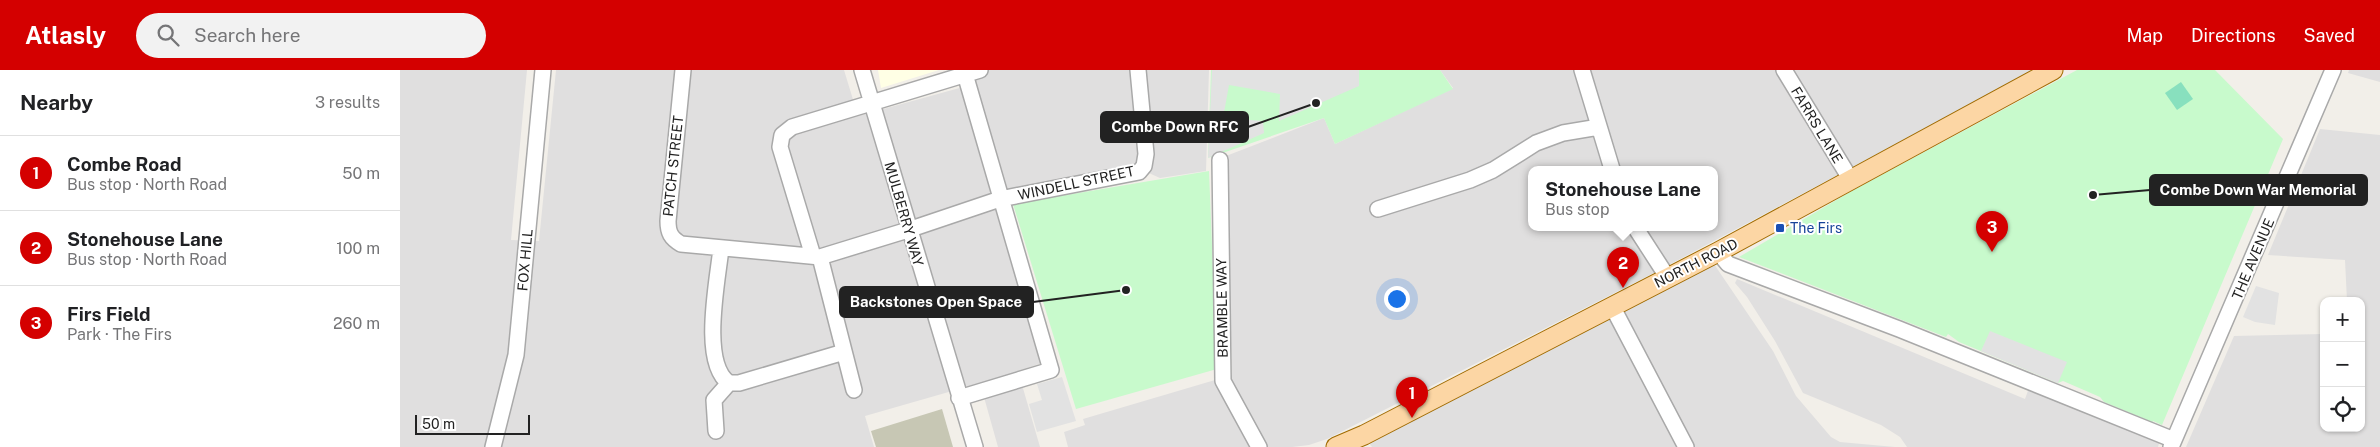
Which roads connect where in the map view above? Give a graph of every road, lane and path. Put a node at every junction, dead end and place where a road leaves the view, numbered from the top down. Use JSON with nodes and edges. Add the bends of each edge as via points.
{"nodes":[{"id":1,"x":543,"y":70,"type":"edge"},
{"id":2,"x":683,"y":70,"type":"edge"},
{"id":3,"x":862,"y":70,"type":"edge"},
{"id":4,"x":1138,"y":70,"type":"edge"},
{"id":5,"x":1582,"y":70,"type":"edge"},
{"id":6,"x":1784,"y":70,"type":"edge"},
{"id":7,"x":2053,"y":70,"type":"edge"},
{"id":8,"x":2333,"y":70,"type":"edge"},
{"id":9,"x":972,"y":72,"type":"edge"},
{"id":10,"x":872,"y":103,"type":"junction"},
{"id":11,"x":1599,"y":126,"type":"junction"},
{"id":12,"x":1220,"y":160,"type":"dead end"},
{"id":13,"x":1611,"y":166,"type":"edge"},
{"id":14,"x":1850,"y":180,"type":"junction"},
{"id":15,"x":1000,"y":199,"type":"junction"},
{"id":16,"x":1378,"y":209,"type":"dead end"},
{"id":17,"x":908,"y":230,"type":"junction"},
{"id":18,"x":1639,"y":231,"type":"edge"},
{"id":19,"x":721,"y":248,"type":"junction"},
{"id":20,"x":1718,"y":252,"type":"junction"},
{"id":21,"x":816,"y":256,"type":"junction"},
{"id":22,"x":1668,"y":278,"type":"junction"},
{"id":23,"x":1612,"y":306,"type":"junction"},
{"id":24,"x":844,"y":352,"type":"junction"},
{"id":25,"x":729,"y":383,"type":"junction"},
{"id":26,"x":854,"y":390,"type":"dead end"},
{"id":27,"x":959,"y":398,"type":"junction"},
{"id":28,"x":716,"y":431,"type":"dead end"},
{"id":29,"x":2173,"y":444,"type":"edge"},
{"id":30,"x":974,"y":446,"type":"edge"},
{"id":31,"x":493,"y":447,"type":"edge"},
{"id":32,"x":1259,"y":447,"type":"edge"},
{"id":33,"x":1336,"y":447,"type":"edge"},
{"id":34,"x":1686,"y":447,"type":"edge"}],
"edges":[{"from":1,"to":31,"type":"street","name":"FOX HILL","via":[[516,355]]},
{"from":2,"to":19,"type":"street","name":"PATCH STREET","via":[[668,231],[672,239],[681,244]]},
{"from":3,"to":10,"type":"street","name":"MULBERRY WAY"},
{"from":4,"to":15,"type":"street","name":"WINDELL STREET","via":[[1146,154],[1139,172]]},
{"from":5,"to":11,"type":"street"},
{"from":6,"to":14,"type":"street","name":"FARRS LANE"},
{"from":7,"to":14,"type":"main road","name":"NORTH ROAD"},
{"from":8,"to":29,"type":"street","name":"THE AVENUE"},
{"from":9,"to":10,"type":"street","name":"WINDELL STREET"},
{"from":9,"to":15,"type":"street","name":"WINDELL STREET"},
{"from":10,"to":17,"type":"street","name":"MULBERRY WAY"},
{"from":10,"to":21,"type":"street","via":[[792,127],[782,135],[780,147]]},
{"from":11,"to":13,"type":"street"},
{"from":11,"to":16,"type":"street","via":[[1563,133],[1536,143],[1493,170],[1470,180]]},
{"from":12,"to":32,"type":"street","name":"BRAMBLE WAY","via":[[1223,381]]},
{"from":14,"to":20,"type":"main road","name":"NORTH ROAD"},
{"from":15,"to":17,"type":"street","name":"WINDELL STREET"},
{"from":15,"to":27,"type":"street","name":"WINDELL STREET","via":[[1051,370]]},
{"from":17,"to":21,"type":"street","name":"PATCH STREET"},
{"from":17,"to":27,"type":"street","name":"MULBERRY WAY"},
{"from":18,"to":22,"type":"street"},
{"from":19,"to":21,"type":"street","name":"PATCH STREET"},
{"from":19,"to":25,"type":"street","via":[[712,338],[721,375]]},
{"from":20,"to":22,"type":"main road","name":"NORTH ROAD"},
{"from":20,"to":29,"type":"street","via":[[1728,264],[1898,329]]},
{"from":21,"to":24,"type":"street"},
{"from":22,"to":23,"type":"main road","name":"NORTH ROAD"},
{"from":23,"to":33,"type":"main road","name":"NORTH ROAD"},
{"from":23,"to":34,"type":"street"},
{"from":24,"to":25,"type":"street","via":[[739,383]]},
{"from":24,"to":26,"type":"street"},
{"from":25,"to":28,"type":"street","via":[[714,400]]},
{"from":27,"to":30,"type":"street","name":"MULBERRY WAY"}]}
